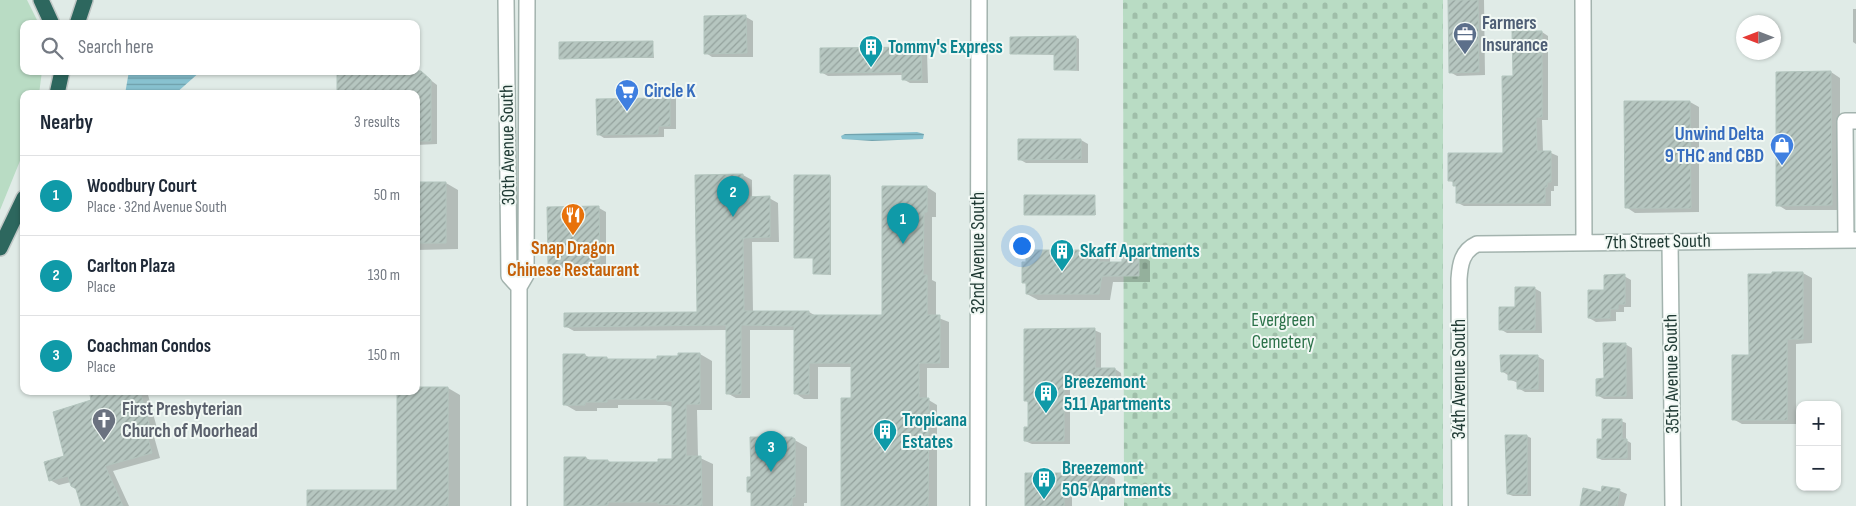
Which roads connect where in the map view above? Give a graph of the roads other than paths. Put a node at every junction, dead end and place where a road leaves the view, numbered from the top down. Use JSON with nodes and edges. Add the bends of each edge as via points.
{"nodes":[{"id":1,"x":41,"y":0,"type":"edge"},
{"id":2,"x":85,"y":0,"type":"edge"},
{"id":3,"x":506,"y":0,"type":"edge"},
{"id":4,"x":528,"y":0,"type":"edge"},
{"id":5,"x":978,"y":0,"type":"edge"},
{"id":6,"x":1584,"y":0,"type":"edge"},
{"id":7,"x":50,"y":20,"type":"edge"},
{"id":8,"x":78,"y":20,"type":"edge"},
{"id":9,"x":61,"y":75,"type":"edge"},
{"id":10,"x":58,"y":90,"type":"edge"},
{"id":11,"x":1856,"y":121,"type":"edge"},
{"id":12,"x":508,"y":149,"type":"junction"},
{"id":13,"x":528,"y":149,"type":"junction"},
{"id":14,"x":20,"y":206,"type":"edge"},
{"id":15,"x":1851,"y":240,"type":"edge"},
{"id":16,"x":1670,"y":242,"type":"junction"},
{"id":17,"x":1584,"y":243,"type":"junction"},
{"id":18,"x":0,"y":248,"type":"edge"},
{"id":19,"x":1464,"y":254,"type":"joint"},
{"id":20,"x":519,"y":287,"type":"junction"},
{"id":21,"x":519,"y":506,"type":"edge"},
{"id":22,"x":978,"y":506,"type":"edge"},
{"id":23,"x":1460,"y":506,"type":"edge"},
{"id":24,"x":1673,"y":506,"type":"edge"}],
"edges":[{"from":1,"to":7,"type":"highway"},
{"from":2,"to":8,"type":"highway"},
{"from":3,"to":12,"type":"street","name":"30th Avenue South"},
{"from":4,"to":13,"type":"street","name":"30th Avenue South"},
{"from":5,"to":22,"type":"street","name":"32nd Avenue South"},
{"from":6,"to":17,"type":"street"},
{"from":9,"to":10,"type":"highway"},
{"from":11,"to":15,"type":"street","via":[[1845,121]]},
{"from":12,"to":13,"type":"street"},
{"from":12,"to":20,"type":"street","name":"30th Avenue South","via":[[509,276]]},
{"from":13,"to":20,"type":"street","name":"30th Avenue South","via":[[526,275]]},
{"from":14,"to":18,"type":"highway"},
{"from":15,"to":16,"type":"street","name":"7th Street South"},
{"from":16,"to":17,"type":"street","name":"7th Street South"},
{"from":16,"to":24,"type":"street","name":"35th Avenue South"},
{"from":17,"to":19,"type":"street","name":"7th Street South","via":[[1477,244]]},
{"from":19,"to":23,"type":"street","name":"34th Avenue South","via":[[1459,279]]},
{"from":20,"to":21,"type":"street","name":"30th Avenue South"}]}
